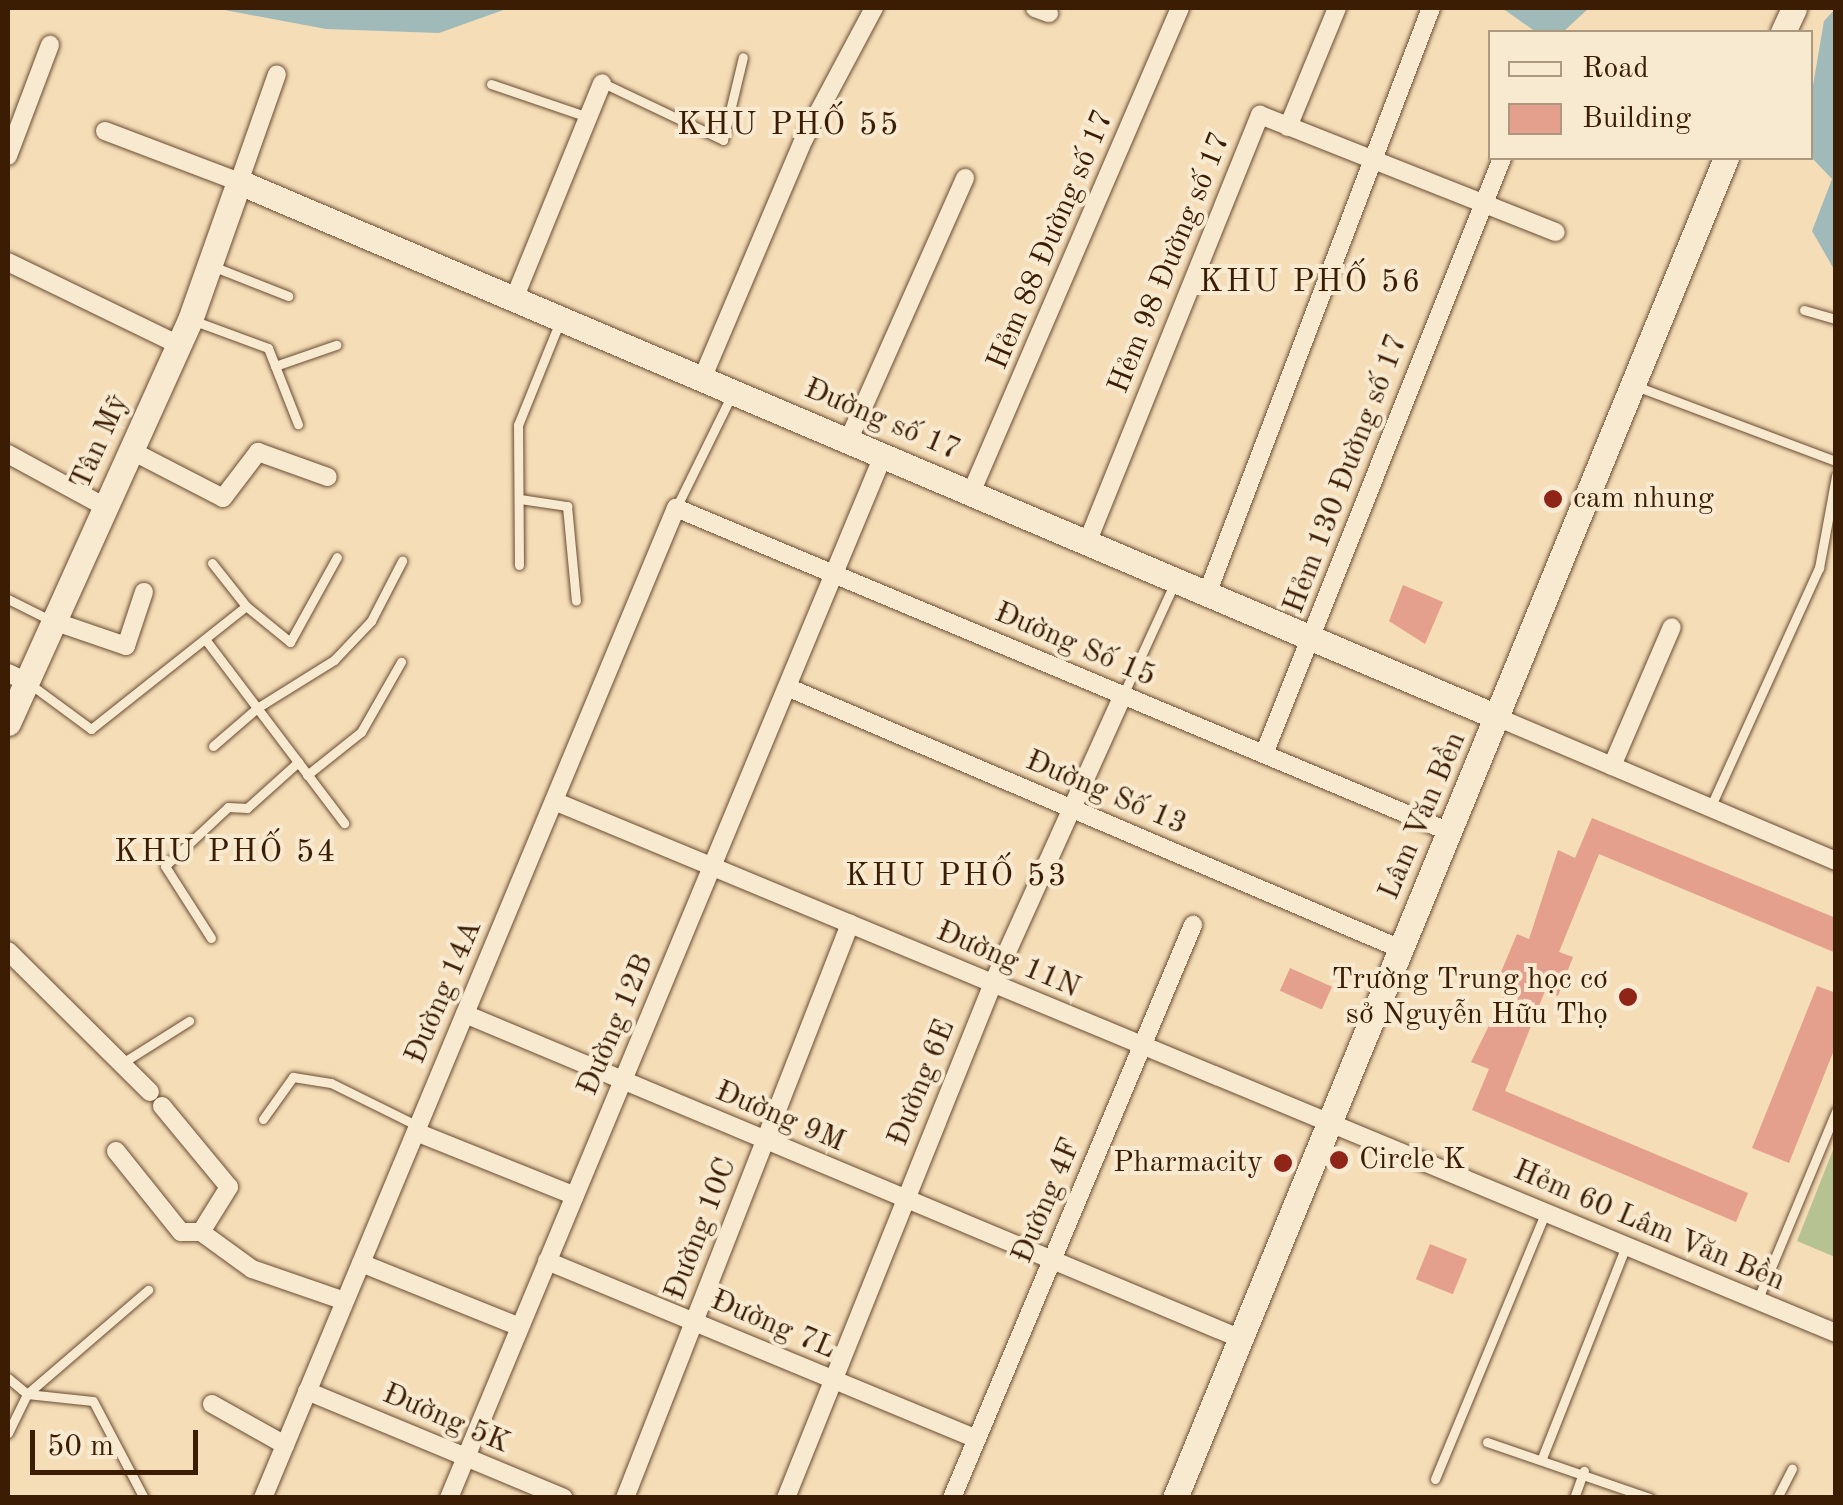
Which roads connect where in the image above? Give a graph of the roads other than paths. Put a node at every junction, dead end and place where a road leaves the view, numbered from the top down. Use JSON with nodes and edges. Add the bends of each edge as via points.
{"nodes":[{"id":1,"x":874,"y":8,"type":"edge"},
{"id":2,"x":1180,"y":8,"type":"edge"},
{"id":3,"x":1338,"y":8,"type":"edge"},
{"id":4,"x":1431,"y":8,"type":"edge"},
{"id":5,"x":50,"y":45,"type":"dead end"},
{"id":6,"x":742,"y":57,"type":"dead end"},
{"id":7,"x":278,"y":74,"type":"dead end"},
{"id":8,"x":602,"y":83,"type":"joint"},
{"id":9,"x":491,"y":84,"type":"dead end"},
{"id":10,"x":588,"y":117,"type":"junction"},
{"id":11,"x":1288,"y":127,"type":"junction"},
{"id":12,"x":106,"y":131,"type":"dead end"},
{"id":13,"x":8,"y":156,"type":"edge"},
{"id":14,"x":1501,"y":160,"type":"edge"},
{"id":15,"x":1725,"y":160,"type":"edge"},
{"id":16,"x":1372,"y":162,"type":"junction"},
{"id":17,"x":965,"y":178,"type":"dead end"},
{"id":18,"x":239,"y":182,"type":"junction"},
{"id":19,"x":1482,"y":206,"type":"junction"},
{"id":20,"x":1556,"y":232,"type":"dead end"},
{"id":21,"x":8,"y":262,"type":"edge"},
{"id":22,"x":212,"y":266,"type":"junction"},
{"id":23,"x":288,"y":296,"type":"dead end"},
{"id":24,"x":514,"y":299,"type":"junction"},
{"id":25,"x":1804,"y":310,"type":"dead end"},
{"id":26,"x":560,"y":319,"type":"junction"},
{"id":27,"x":190,"y":320,"type":"junction"},
{"id":28,"x":1836,"y":320,"type":"edge"},
{"id":29,"x":179,"y":346,"type":"junction"},
{"id":30,"x":336,"y":346,"type":"dead end"},
{"id":31,"x":275,"y":366,"type":"junction"},
{"id":32,"x":702,"y":379,"type":"junction"},
{"id":33,"x":1634,"y":385,"type":"junction"},
{"id":34,"x":733,"y":392,"type":"junction"},
{"id":35,"x":298,"y":424,"type":"dead end"},
{"id":36,"x":848,"y":441,"type":"junction"},
{"id":37,"x":132,"y":452,"type":"junction"},
{"id":38,"x":8,"y":454,"type":"edge"},
{"id":39,"x":883,"y":456,"type":"junction"},
{"id":40,"x":1836,"y":461,"type":"edge"},
{"id":41,"x":1836,"y":476,"type":"edge"},
{"id":42,"x":328,"y":477,"type":"dead end"},
{"id":43,"x":971,"y":494,"type":"junction"},
{"id":44,"x":520,"y":499,"type":"junction"},
{"id":45,"x":106,"y":508,"type":"junction"},
{"id":46,"x":676,"y":508,"type":"junction"},
{"id":47,"x":1088,"y":543,"type":"junction"},
{"id":48,"x":337,"y":557,"type":"dead end"},
{"id":49,"x":402,"y":561,"type":"dead end"},
{"id":50,"x":212,"y":564,"type":"dead end"},
{"id":51,"x":519,"y":565,"type":"dead end"},
{"id":52,"x":834,"y":574,"type":"junction"},
{"id":53,"x":1176,"y":580,"type":"junction"},
{"id":54,"x":144,"y":592,"type":"dead end"},
{"id":55,"x":1208,"y":594,"type":"junction"},
{"id":56,"x":8,"y":600,"type":"edge"},
{"id":57,"x":576,"y":601,"type":"dead end"},
{"id":58,"x":246,"y":606,"type":"junction"},
{"id":59,"x":56,"y":622,"type":"junction"},
{"id":60,"x":1672,"y":627,"type":"dead end"},
{"id":61,"x":1312,"y":638,"type":"junction"},
{"id":62,"x":205,"y":639,"type":"junction"},
{"id":63,"x":401,"y":662,"type":"dead end"},
{"id":64,"x":17,"y":677,"type":"edge"},
{"id":65,"x":786,"y":687,"type":"junction"},
{"id":66,"x":1123,"y":695,"type":"junction"},
{"id":67,"x":257,"y":708,"type":"junction"},
{"id":68,"x":1500,"y":718,"type":"junction"},
{"id":69,"x":8,"y":723,"type":"edge"},
{"id":70,"x":212,"y":746,"type":"dead end"},
{"id":71,"x":1264,"y":754,"type":"junction"},
{"id":72,"x":298,"y":762,"type":"junction"},
{"id":73,"x":1612,"y":766,"type":"junction"},
{"id":74,"x":307,"y":774,"type":"junction"},
{"id":75,"x":554,"y":801,"type":"junction"},
{"id":76,"x":1072,"y":808,"type":"junction"},
{"id":77,"x":1710,"y":808,"type":"junction"},
{"id":78,"x":344,"y":823,"type":"dead end"},
{"id":79,"x":1452,"y":833,"type":"junction"},
{"id":80,"x":1836,"y":862,"type":"edge"},
{"id":81,"x":712,"y":866,"type":"junction"},
{"id":82,"x":850,"y":924,"type":"junction"},
{"id":83,"x":1193,"y":925,"type":"dead end"},
{"id":84,"x":211,"y":938,"type":"dead end"},
{"id":85,"x":1403,"y":950,"type":"junction"},
{"id":86,"x":8,"y":951,"type":"edge"},
{"id":87,"x":992,"y":983,"type":"junction"},
{"id":88,"x":464,"y":1014,"type":"junction"},
{"id":89,"x":188,"y":1021,"type":"dead end"},
{"id":90,"x":1143,"y":1046,"type":"junction"},
{"id":91,"x":119,"y":1065,"type":"junction"},
{"id":92,"x":623,"y":1081,"type":"junction"},
{"id":93,"x":1836,"y":1111,"type":"edge"},
{"id":94,"x":263,"y":1119,"type":"dead end"},
{"id":95,"x":1330,"y":1124,"type":"junction"},
{"id":96,"x":417,"y":1129,"type":"junction"},
{"id":97,"x":766,"y":1140,"type":"junction"},
{"id":98,"x":116,"y":1151,"type":"dead end"},
{"id":99,"x":575,"y":1196,"type":"junction"},
{"id":100,"x":905,"y":1198,"type":"junction"},
{"id":101,"x":1546,"y":1213,"type":"junction"},
{"id":102,"x":201,"y":1232,"type":"junction"},
{"id":103,"x":1626,"y":1246,"type":"junction"},
{"id":104,"x":1052,"y":1260,"type":"junction"},
{"id":105,"x":547,"y":1262,"type":"junction"},
{"id":106,"x":361,"y":1263,"type":"junction"},
{"id":107,"x":148,"y":1290,"type":"dead end"},
{"id":108,"x":1757,"y":1301,"type":"junction"},
{"id":109,"x":345,"y":1302,"type":"junction"},
{"id":110,"x":694,"y":1322,"type":"junction"},
{"id":111,"x":520,"y":1327,"type":"junction"},
{"id":112,"x":1836,"y":1333,"type":"edge"},
{"id":113,"x":1241,"y":1339,"type":"junction"},
{"id":114,"x":8,"y":1378,"type":"edge"},
{"id":115,"x":834,"y":1380,"type":"junction"},
{"id":116,"x":307,"y":1391,"type":"junction"},
{"id":117,"x":26,"y":1394,"type":"junction"},
{"id":118,"x":212,"y":1404,"type":"dead end"},
{"id":119,"x":8,"y":1433,"type":"edge"},
{"id":120,"x":977,"y":1439,"type":"junction"},
{"id":121,"x":1487,"y":1442,"type":"dead end"},
{"id":122,"x":284,"y":1445,"type":"junction"},
{"id":123,"x":466,"y":1457,"type":"junction"},
{"id":124,"x":1542,"y":1458,"type":"junction"},
{"id":125,"x":1792,"y":1468,"type":"dead end"},
{"id":126,"x":1584,"y":1471,"type":"junction"},
{"id":127,"x":1435,"y":1479,"type":"dead end"},
{"id":128,"x":144,"y":1498,"type":"edge"},
{"id":129,"x":262,"y":1498,"type":"edge"},
{"id":130,"x":450,"y":1498,"type":"edge"},
{"id":131,"x":564,"y":1498,"type":"edge"},
{"id":132,"x":625,"y":1498,"type":"edge"},
{"id":133,"x":786,"y":1498,"type":"edge"},
{"id":134,"x":952,"y":1498,"type":"edge"},
{"id":135,"x":1175,"y":1498,"type":"edge"},
{"id":136,"x":1574,"y":1498,"type":"edge"},
{"id":137,"x":1650,"y":1498,"type":"edge"},
{"id":138,"x":1777,"y":1498,"type":"edge"}],
"edges":[{"from":1,"to":32,"type":"street","via":[[804,139]]},
{"from":2,"to":43,"type":"street","name":"Hẻm 88 Đường số 17"},
{"from":3,"to":11,"type":"street"},
{"from":4,"to":16,"type":"street"},
{"from":5,"to":13,"type":"street"},
{"from":6,"to":8,"type":"lane","via":[[723,140]]},
{"from":7,"to":18,"type":"street"},
{"from":8,"to":10,"type":"street"},
{"from":9,"to":10,"type":"lane"},
{"from":10,"to":24,"type":"street"},
{"from":11,"to":16,"type":"street"},
{"from":11,"to":47,"type":"street","name":"Hẻm 98 Đường số 17","via":[[1260,115]]},
{"from":12,"to":18,"type":"street"},
{"from":14,"to":19,"type":"street","name":"Hẻm 130 Đường số 17"},
{"from":15,"to":33,"type":"street","name":"Lâm Văn Bền"},
{"from":16,"to":19,"type":"street"},
{"from":16,"to":55,"type":"street"},
{"from":17,"to":36,"type":"street"},
{"from":18,"to":22,"type":"street","name":"Tân Mỹ"},
{"from":18,"to":24,"type":"street","name":"Đường số 17"},
{"from":19,"to":20,"type":"street"},
{"from":19,"to":61,"type":"street","name":"Hẻm 130 Đường số 17"},
{"from":21,"to":29,"type":"street"},
{"from":22,"to":23,"type":"lane"},
{"from":22,"to":27,"type":"street","name":"Tân Mỹ"},
{"from":24,"to":26,"type":"street","name":"Đường số 17"},
{"from":25,"to":28,"type":"lane"},
{"from":26,"to":32,"type":"street","name":"Đường số 17"},
{"from":26,"to":44,"type":"lane","via":[[518,424]]},
{"from":27,"to":29,"type":"street","name":"Tân Mỹ"},
{"from":27,"to":31,"type":"lane","via":[[268,348]]},
{"from":29,"to":37,"type":"street","name":"Tân Mỹ"},
{"from":30,"to":31,"type":"lane"},
{"from":31,"to":35,"type":"lane"},
{"from":32,"to":34,"type":"street","name":"Đường số 17"},
{"from":33,"to":40,"type":"lane"},
{"from":33,"to":68,"type":"street","name":"Lâm Văn Bền"},
{"from":34,"to":36,"type":"street","name":"Đường số 17"},
{"from":34,"to":46,"type":"lane"},
{"from":36,"to":39,"type":"street","name":"Đường số 17"},
{"from":37,"to":42,"type":"street","via":[[223,498],[258,452]]},
{"from":37,"to":45,"type":"street","name":"Tân Mỹ"},
{"from":38,"to":45,"type":"street"},
{"from":39,"to":43,"type":"street","name":"Đường số 17"},
{"from":39,"to":52,"type":"street","name":"Đường 12B"},
{"from":41,"to":77,"type":"lane","via":[[1819,568]]},
{"from":43,"to":47,"type":"street","name":"Đường số 17"},
{"from":44,"to":51,"type":"lane"},
{"from":44,"to":57,"type":"lane","via":[[567,506]]},
{"from":45,"to":59,"type":"street","name":"Tân Mỹ"},
{"from":46,"to":52,"type":"street","name":"Đường Số 15"},
{"from":46,"to":75,"type":"street","name":"Đường 14A"},
{"from":47,"to":53,"type":"street","name":"Đường số 17"},
{"from":48,"to":58,"type":"lane","via":[[290,642]]},
{"from":49,"to":67,"type":"lane","via":[[371,621],[334,660]]},
{"from":50,"to":58,"type":"lane"},
{"from":52,"to":65,"type":"street","name":"Đường 12B"},
{"from":52,"to":66,"type":"street","name":"Đường Số 15"},
{"from":53,"to":55,"type":"street","name":"Đường số 17"},
{"from":53,"to":66,"type":"lane"},
{"from":54,"to":59,"type":"street","via":[[126,646]]},
{"from":55,"to":61,"type":"street","name":"Đường số 17"},
{"from":56,"to":59,"type":"lane"},
{"from":58,"to":62,"type":"lane"},
{"from":59,"to":64,"type":"street","name":"Tân Mỹ"},
{"from":60,"to":73,"type":"street"},
{"from":61,"to":68,"type":"street","name":"Đường số 17"},
{"from":61,"to":71,"type":"street","name":"Hẻm 130 Đường số 17"},
{"from":62,"to":64,"type":"lane","via":[[91,728]]},
{"from":62,"to":67,"type":"lane"},
{"from":63,"to":74,"type":"lane","via":[[362,732]]},
{"from":64,"to":69,"type":"street","name":"Tân Mỹ"},
{"from":65,"to":76,"type":"street","name":"Đường Số 13"},
{"from":65,"to":81,"type":"street","name":"Đường 12B"},
{"from":66,"to":71,"type":"street","name":"Đường Số 15"},
{"from":66,"to":76,"type":"street","name":"Đường 6E"},
{"from":67,"to":70,"type":"lane"},
{"from":67,"to":72,"type":"lane"},
{"from":68,"to":73,"type":"street"},
{"from":68,"to":79,"type":"street","name":"Lâm Văn Bền"},
{"from":71,"to":79,"type":"street","name":"Đường Số 15"},
{"from":72,"to":74,"type":"lane"},
{"from":72,"to":84,"type":"lane","via":[[248,808],[228,807],[164,866]]},
{"from":73,"to":77,"type":"street"},
{"from":74,"to":78,"type":"lane"},
{"from":75,"to":81,"type":"street","name":"Đường 11N"},
{"from":75,"to":88,"type":"street","name":"Đường 14A"},
{"from":76,"to":85,"type":"street","name":"Đường Số 13"},
{"from":76,"to":87,"type":"street","name":"Đường 6E"},
{"from":77,"to":80,"type":"street"},
{"from":79,"to":85,"type":"street","name":"Lâm Văn Bền"},
{"from":81,"to":82,"type":"street","name":"Đường 11N"},
{"from":81,"to":92,"type":"street","name":"Đường 12B"},
{"from":82,"to":87,"type":"street","name":"Đường 11N"},
{"from":82,"to":97,"type":"street","name":"Đường 10C"},
{"from":83,"to":90,"type":"street","name":"Đường 4F"},
{"from":85,"to":95,"type":"street","name":"Lâm Văn Bền"},
{"from":86,"to":91,"type":"street"},
{"from":87,"to":90,"type":"street","name":"Đường 11N"},
{"from":87,"to":100,"type":"street","name":"Đường 6E"},
{"from":88,"to":92,"type":"street","name":"Đường 9M"},
{"from":88,"to":96,"type":"street","name":"Đường 14A"},
{"from":89,"to":91,"type":"lane"},
{"from":90,"to":95,"type":"street","name":"Đường 11N"},
{"from":90,"to":104,"type":"street","name":"Đường 4F"},
{"from":91,"to":102,"type":"street","via":[[229,1187]]},
{"from":92,"to":97,"type":"street","name":"Đường 9M"},
{"from":92,"to":99,"type":"street","name":"Đường 12B"},
{"from":93,"to":108,"type":"lane"},
{"from":94,"to":96,"type":"lane","via":[[293,1077],[331,1083]]},
{"from":95,"to":101,"type":"street","name":"Hẻm 60 Lâm Văn Bền"},
{"from":95,"to":113,"type":"street","name":"Lâm Văn Bền"},
{"from":96,"to":99,"type":"street"},
{"from":96,"to":106,"type":"street","name":"Đường 14A"},
{"from":97,"to":100,"type":"street","name":"Đường 9M"},
{"from":97,"to":110,"type":"street","name":"Đường 10C"},
{"from":98,"to":102,"type":"street","via":[[181,1232]]},
{"from":99,"to":105,"type":"street","name":"Đường 12B"},
{"from":100,"to":104,"type":"street","name":"Đường 9M"},
{"from":100,"to":115,"type":"street","name":"Đường 6E"},
{"from":101,"to":103,"type":"street","name":"Hẻm 60 Lâm Văn Bền"},
{"from":101,"to":127,"type":"lane"},
{"from":102,"to":109,"type":"street","via":[[252,1270]]},
{"from":103,"to":108,"type":"street","name":"Hẻm 60 Lâm Văn Bền"},
{"from":103,"to":124,"type":"lane"},
{"from":104,"to":113,"type":"street","name":"Đường 9M"},
{"from":104,"to":120,"type":"street","name":"Đường 4F"},
{"from":105,"to":110,"type":"street","name":"Đường 7L"},
{"from":105,"to":111,"type":"street","name":"Đường 12B"},
{"from":106,"to":109,"type":"street","name":"Đường 14A"},
{"from":106,"to":111,"type":"street"},
{"from":107,"to":117,"type":"lane"},
{"from":108,"to":112,"type":"street","name":"Hẻm 60 Lâm Văn Bền"},
{"from":109,"to":116,"type":"street","name":"Đường 14A"},
{"from":110,"to":115,"type":"street","name":"Đường 7L"},
{"from":110,"to":132,"type":"street","name":"Đường 10C"},
{"from":111,"to":123,"type":"street","name":"Đường 12B"},
{"from":113,"to":135,"type":"street","name":"Lâm Văn Bền"},
{"from":114,"to":117,"type":"lane"},
{"from":115,"to":120,"type":"street","name":"Đường 7L"},
{"from":115,"to":133,"type":"street","name":"Đường 6E"},
{"from":116,"to":122,"type":"street","name":"Đường 14A"},
{"from":116,"to":123,"type":"street","name":"Đường 5K"},
{"from":117,"to":119,"type":"lane"},
{"from":117,"to":128,"type":"lane","via":[[93,1401]]},
{"from":118,"to":122,"type":"street"},
{"from":120,"to":134,"type":"street","name":"Đường 4F"},
{"from":121,"to":124,"type":"lane"},
{"from":122,"to":129,"type":"street","name":"Đường 14A"},
{"from":123,"to":130,"type":"street","name":"Đường 12B"},
{"from":123,"to":131,"type":"street","name":"Đường 5K"},
{"from":124,"to":126,"type":"lane"},
{"from":125,"to":138,"type":"lane"},
{"from":126,"to":136,"type":"lane"},
{"from":126,"to":137,"type":"lane"}]}
